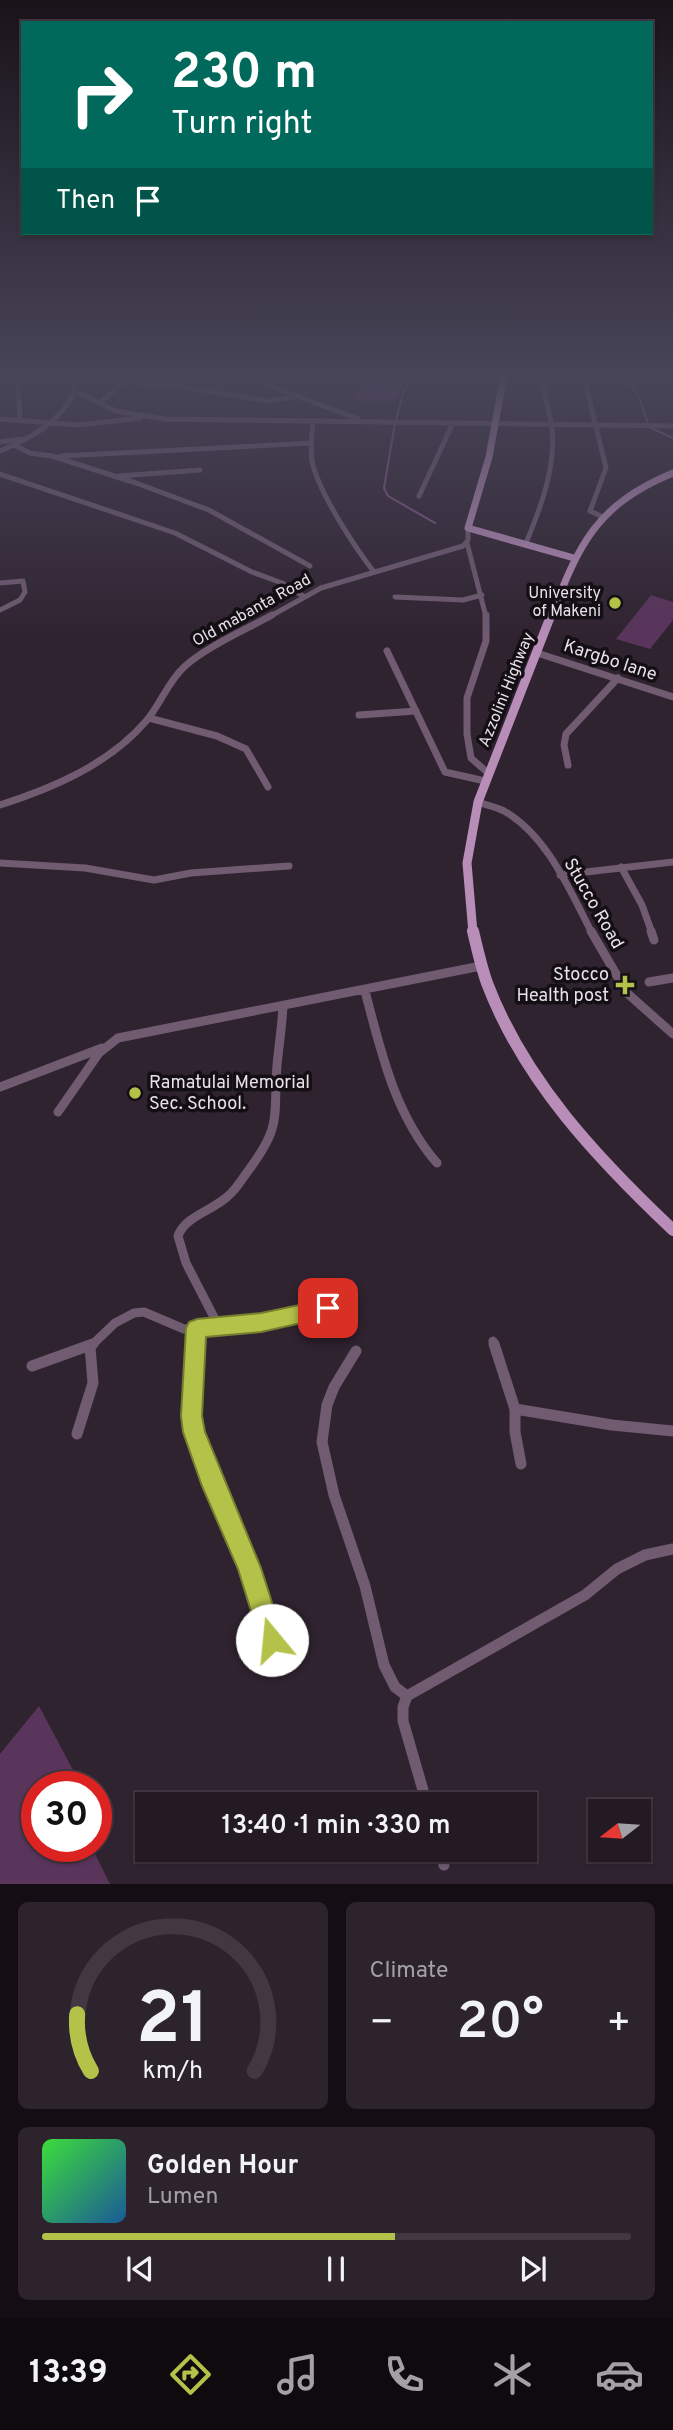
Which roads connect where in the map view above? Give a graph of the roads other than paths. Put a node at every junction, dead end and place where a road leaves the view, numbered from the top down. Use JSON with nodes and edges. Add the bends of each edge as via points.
{"nodes":[{"id":1,"x":73,"y":463,"type":"edge"},
{"id":2,"x":313,"y":463,"type":"edge"},
{"id":3,"x":434,"y":463,"type":"edge"},
{"id":4,"x":487,"y":463,"type":"edge"},
{"id":5,"x":549,"y":463,"type":"edge"},
{"id":6,"x":605,"y":463,"type":"edge"},
{"id":7,"x":200,"y":470,"type":"dead end"},
{"id":8,"x":673,"y":473,"type":"edge"},
{"id":9,"x":0,"y":474,"type":"edge"},
{"id":10,"x":115,"y":477,"type":"junction"},
{"id":11,"x":419,"y":496,"type":"dead end"},
{"id":12,"x":603,"y":517,"type":"junction"},
{"id":13,"x":468,"y":528,"type":"junction"},
{"id":14,"x":467,"y":543,"type":"junction"},
{"id":15,"x":526,"y":543,"type":"junction"},
{"id":16,"x":574,"y":558,"type":"junction"},
{"id":17,"x":310,"y":566,"type":"dead end"},
{"id":18,"x":374,"y":572,"type":"junction"},
{"id":19,"x":0,"y":583,"type":"edge"},
{"id":20,"x":482,"y":595,"type":"junction"},
{"id":21,"x":303,"y":596,"type":"junction"},
{"id":22,"x":395,"y":597,"type":"dead end"},
{"id":23,"x":0,"y":610,"type":"edge"},
{"id":24,"x":387,"y":651,"type":"dead end"},
{"id":25,"x":537,"y":653,"type":"junction"},
{"id":26,"x":618,"y":678,"type":"junction"},
{"id":27,"x":673,"y":697,"type":"edge"},
{"id":28,"x":416,"y":711,"type":"junction"},
{"id":29,"x":359,"y":715,"type":"dead end"},
{"id":30,"x":149,"y":718,"type":"junction"},
{"id":31,"x":568,"y":765,"type":"dead end"},
{"id":32,"x":486,"y":778,"type":"junction"},
{"id":33,"x":268,"y":787,"type":"dead end"},
{"id":34,"x":478,"y":802,"type":"junction"},
{"id":35,"x":0,"y":806,"type":"edge"},
{"id":36,"x":673,"y":862,"type":"edge"},
{"id":37,"x":0,"y":863,"type":"edge"},
{"id":38,"x":289,"y":866,"type":"dead end"},
{"id":39,"x":621,"y":867,"type":"junction"},
{"id":40,"x":560,"y":875,"type":"junction"},
{"id":41,"x":654,"y":940,"type":"dead end"},
{"id":42,"x":481,"y":967,"type":"junction"},
{"id":43,"x":673,"y":978,"type":"edge"},
{"id":44,"x":649,"y":982,"type":"dead end"},
{"id":45,"x":365,"y":991,"type":"junction"},
{"id":46,"x":283,"y":1006,"type":"junction"},
{"id":47,"x":673,"y":1034,"type":"edge"},
{"id":48,"x":104,"y":1046,"type":"junction"},
{"id":49,"x":0,"y":1087,"type":"edge"},
{"id":50,"x":58,"y":1112,"type":"dead end"},
{"id":51,"x":437,"y":1163,"type":"dead end"},
{"id":52,"x":673,"y":1230,"type":"edge"},
{"id":53,"x":347,"y":1307,"type":"dead end"},
{"id":54,"x":218,"y":1325,"type":"junction"},
{"id":55,"x":197,"y":1328,"type":"junction"},
{"id":56,"x":493,"y":1341,"type":"dead end"},
{"id":57,"x":90,"y":1347,"type":"junction"},
{"id":58,"x":356,"y":1351,"type":"dead end"},
{"id":59,"x":32,"y":1366,"type":"dead end"},
{"id":60,"x":514,"y":1409,"type":"junction"},
{"id":61,"x":673,"y":1431,"type":"edge"},
{"id":62,"x":78,"y":1434,"type":"dead end"},
{"id":63,"x":521,"y":1464,"type":"dead end"},
{"id":64,"x":673,"y":1549,"type":"edge"},
{"id":65,"x":272,"y":1640,"type":"dead end"},
{"id":66,"x":407,"y":1696,"type":"junction"},
{"id":67,"x":424,"y":1792,"type":"edge"},
{"id":68,"x":443,"y":1862,"type":"edge"},
{"id":69,"x":444,"y":1865,"type":"dead end"}],
"edges":[{"from":1,"to":10,"type":"street"},
{"from":2,"to":18,"type":"street","via":[[353,545]]},
{"from":3,"to":11,"type":"street"},
{"from":4,"to":13,"type":"main road"},
{"from":5,"to":15,"type":"street"},
{"from":6,"to":12,"type":"street","via":[[590,511]]},
{"from":7,"to":10,"type":"street"},
{"from":8,"to":12,"type":"main road","name":"Azzolini Highway","via":[[630,493]]},
{"from":9,"to":21,"type":"street","via":[[175,533]]},
{"from":10,"to":17,"type":"street","via":[[209,510]]},
{"from":12,"to":16,"type":"main road","name":"Azzolini Highway"},
{"from":13,"to":14,"type":"street"},
{"from":13,"to":15,"type":"main road"},
{"from":14,"to":18,"type":"street","name":"Old mabanta Road"},
{"from":14,"to":20,"type":"street"},
{"from":15,"to":16,"type":"main road"},
{"from":16,"to":25,"type":"main road","name":"Azzolini Highway"},
{"from":18,"to":21,"type":"street","name":"Old mabanta Road"},
{"from":19,"to":23,"type":"street","via":[[23,581],[26,591],[22,600]]},
{"from":20,"to":22,"type":"street","via":[[463,600]]},
{"from":20,"to":32,"type":"street","via":[[486,641],[470,684],[466,715],[471,758]]},
{"from":21,"to":30,"type":"street","name":"Old mabanta Road","via":[[185,665]]},
{"from":24,"to":28,"type":"street"},
{"from":25,"to":26,"type":"street","name":"Kargbo lane"},
{"from":25,"to":32,"type":"main road","name":"Azzolini Highway"},
{"from":26,"to":27,"type":"street","name":"Kargbo lane"},
{"from":26,"to":31,"type":"street","via":[[566,734]]},
{"from":28,"to":29,"type":"street"},
{"from":28,"to":32,"type":"street","via":[[445,772]]},
{"from":30,"to":33,"type":"street","via":[[217,736],[246,749]]},
{"from":30,"to":35,"type":"street","name":"Old mabanta Road","via":[[110,754],[50,789]]},
{"from":32,"to":34,"type":"main road","name":"Azzolini Highway"},
{"from":34,"to":40,"type":"street","name":"Stucco Road","via":[[494,805],[523,824]]},
{"from":34,"to":42,"type":"main road","name":"Azzolini Highway","via":[[468,844],[466,886]]},
{"from":36,"to":39,"type":"street"},
{"from":37,"to":38,"type":"street","via":[[85,868],[154,880]]},
{"from":39,"to":40,"type":"street"},
{"from":39,"to":41,"type":"street"},
{"from":40,"to":47,"type":"street","name":"Stucco Road","via":[[621,984]]},
{"from":42,"to":45,"type":"street"},
{"from":42,"to":52,"type":"main road","name":"Azzolini Highway","via":[[521,1051],[569,1124]]},
{"from":43,"to":44,"type":"street"},
{"from":45,"to":46,"type":"street"},
{"from":45,"to":51,"type":"street","via":[[385,1068],[417,1140]]},
{"from":46,"to":48,"type":"street","via":[[160,1028]]},
{"from":46,"to":54,"type":"street","via":[[277,1109],[266,1146],[229,1196],[178,1233]]},
{"from":48,"to":49,"type":"street"},
{"from":48,"to":50,"type":"street"},
{"from":53,"to":54,"type":"street"},
{"from":54,"to":55,"type":"street"},
{"from":55,"to":57,"type":"street","via":[[173,1327],[144,1311],[115,1323]]},
{"from":55,"to":65,"type":"street","via":[[194,1432],[250,1568]]},
{"from":56,"to":60,"type":"street"},
{"from":57,"to":59,"type":"street"},
{"from":57,"to":62,"type":"street","via":[[93,1383]]},
{"from":58,"to":66,"type":"street","via":[[327,1405],[322,1442],[384,1665],[395,1687]]},
{"from":60,"to":61,"type":"street"},
{"from":60,"to":63,"type":"street"},
{"from":64,"to":66,"type":"street","via":[[645,1555],[617,1569],[585,1595]]},
{"from":66,"to":67,"type":"street","via":[[403,1721]]},
{"from":68,"to":69,"type":"street"}]}
